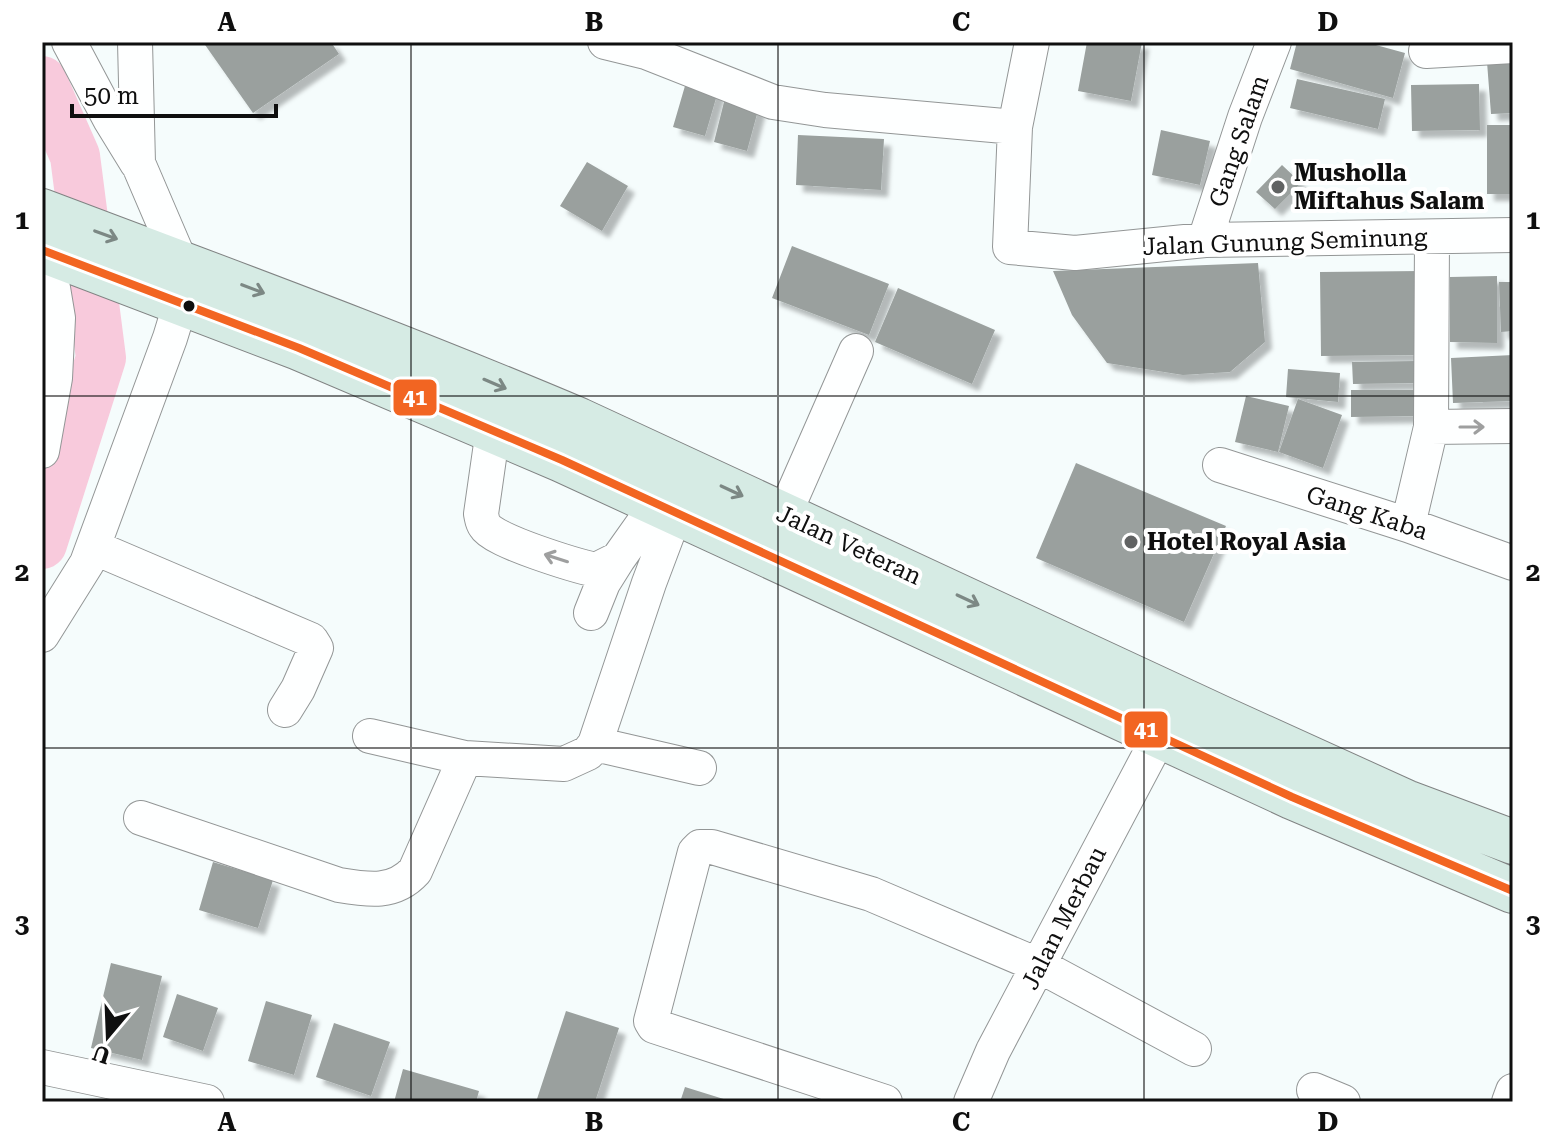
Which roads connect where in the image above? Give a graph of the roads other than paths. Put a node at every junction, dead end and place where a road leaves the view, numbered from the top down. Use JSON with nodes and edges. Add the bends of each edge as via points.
{"nodes":[{"id":1,"x":69,"y":42,"type":"edge"},
{"id":2,"x":135,"y":42,"type":"edge"},
{"id":3,"x":605,"y":42,"type":"edge"},
{"id":4,"x":1032,"y":42,"type":"edge"},
{"id":5,"x":1274,"y":42,"type":"edge"},
{"id":6,"x":1513,"y":46,"type":"edge"},
{"id":7,"x":1426,"y":51,"type":"dead end"},
{"id":8,"x":1015,"y":127,"type":"junction"},
{"id":9,"x":138,"y":163,"type":"junction"},
{"id":10,"x":1513,"y":235,"type":"edge"},
{"id":11,"x":1432,"y":237,"type":"junction"},
{"id":12,"x":51,"y":238,"type":"edge"},
{"id":13,"x":1205,"y":240,"type":"junction"},
{"id":14,"x":169,"y":278,"type":"junction"},
{"id":15,"x":856,"y":351,"type":"dead end"},
{"id":16,"x":1513,"y":426,"type":"edge"},
{"id":17,"x":1431,"y":427,"type":"junction"},
{"id":18,"x":493,"y":430,"type":"junction"},
{"id":19,"x":42,"y":451,"type":"edge"},
{"id":20,"x":1220,"y":465,"type":"dead end"},
{"id":21,"x":666,"y":509,"type":"junction"},
{"id":22,"x":784,"y":515,"type":"junction"},
{"id":23,"x":1408,"y":525,"type":"junction"},
{"id":24,"x":93,"y":547,"type":"junction"},
{"id":25,"x":618,"y":559,"type":"junction"},
{"id":26,"x":1513,"y":563,"type":"edge"},
{"id":27,"x":591,"y":613,"type":"dead end"},
{"id":28,"x":42,"y":635,"type":"edge"},
{"id":29,"x":285,"y":710,"type":"dead end"},
{"id":30,"x":1160,"y":735,"type":"junction"},
{"id":31,"x":370,"y":736,"type":"dead end"},
{"id":32,"x":595,"y":744,"type":"junction"},
{"id":33,"x":465,"y":758,"type":"junction"},
{"id":34,"x":699,"y":768,"type":"dead end"},
{"id":35,"x":141,"y":818,"type":"dead end"},
{"id":36,"x":1513,"y":842,"type":"edge"},
{"id":37,"x":1513,"y":891,"type":"edge"},
{"id":38,"x":1040,"y":966,"type":"junction"},
{"id":39,"x":1194,"y":1049,"type":"dead end"},
{"id":40,"x":42,"y":1067,"type":"edge"},
{"id":41,"x":1513,"y":1091,"type":"edge"},
{"id":42,"x":207,"y":1102,"type":"edge"},
{"id":43,"x":885,"y":1102,"type":"edge"},
{"id":44,"x":971,"y":1102,"type":"edge"},
{"id":45,"x":1509,"y":1102,"type":"edge"}],
"edges":[{"from":1,"to":9,"type":"street"},
{"from":2,"to":9,"type":"street"},
{"from":3,"to":8,"type":"street","via":[[646,52],[773,102]]},
{"from":4,"to":8,"type":"street"},
{"from":5,"to":13,"type":"street","name":"Gang Salam"},
{"from":6,"to":7,"type":"street"},
{"from":8,"to":13,"type":"street","name":"Jalan Gunung Seminung","via":[[1010,247],[1075,253]]},
{"from":9,"to":14,"type":"street"},
{"from":10,"to":11,"type":"street","name":"Jalan Gunung Seminung"},
{"from":11,"to":13,"type":"street","name":"Jalan Gunung Seminung"},
{"from":11,"to":17,"type":"street"},
{"from":12,"to":14,"type":"highway","name":"Jalan Veteran"},
{"from":12,"to":19,"type":"street","via":[[58,318],[55,378]]},
{"from":14,"to":18,"type":"highway","name":"Jalan Veteran","via":[[299,348]]},
{"from":14,"to":22,"type":"highway","name":"Jalan Veteran","one_way":true,"via":[[489,382]]},
{"from":14,"to":24,"type":"street","via":[[170,338]]},
{"from":15,"to":22,"type":"street"},
{"from":17,"to":16,"type":"street","one_way":true},
{"from":17,"to":23,"type":"street"},
{"from":18,"to":21,"type":"highway","name":"Jalan Veteran"},
{"from":25,"to":18,"type":"street","one_way":true,"via":[[596,570],[584,568],[495,536],[485,527],[481,514]]},
{"from":20,"to":23,"type":"street","name":"Gang Kaba"},
{"from":21,"to":25,"type":"street"},
{"from":21,"to":30,"type":"highway","name":"Jalan Veteran"},
{"from":21,"to":32,"type":"street","via":[[649,583]]},
{"from":22,"to":36,"type":"highway","name":"Jalan Veteran","one_way":true,"via":[[1406,802]]},
{"from":23,"to":26,"type":"street","name":"Gang Kaba"},
{"from":24,"to":28,"type":"street"},
{"from":24,"to":29,"type":"street","via":[[315,644]]},
{"from":25,"to":27,"type":"street"},
{"from":30,"to":37,"type":"highway","name":"Jalan Veteran"},
{"from":30,"to":38,"type":"street","name":"Jalan Merbau"},
{"from":31,"to":33,"type":"street"},
{"from":32,"to":33,"type":"street","via":[[564,764]]},
{"from":32,"to":34,"type":"street"},
{"from":33,"to":35,"type":"street","via":[[415,871],[404,883],[387,889],[339,885]]},
{"from":38,"to":39,"type":"street"},
{"from":38,"to":43,"type":"street","via":[[871,894],[700,847],[652,1024]]},
{"from":38,"to":44,"type":"street","name":"Jalan Merbau"},
{"from":40,"to":42,"type":"street"},
{"from":41,"to":45,"type":"street"}]}
